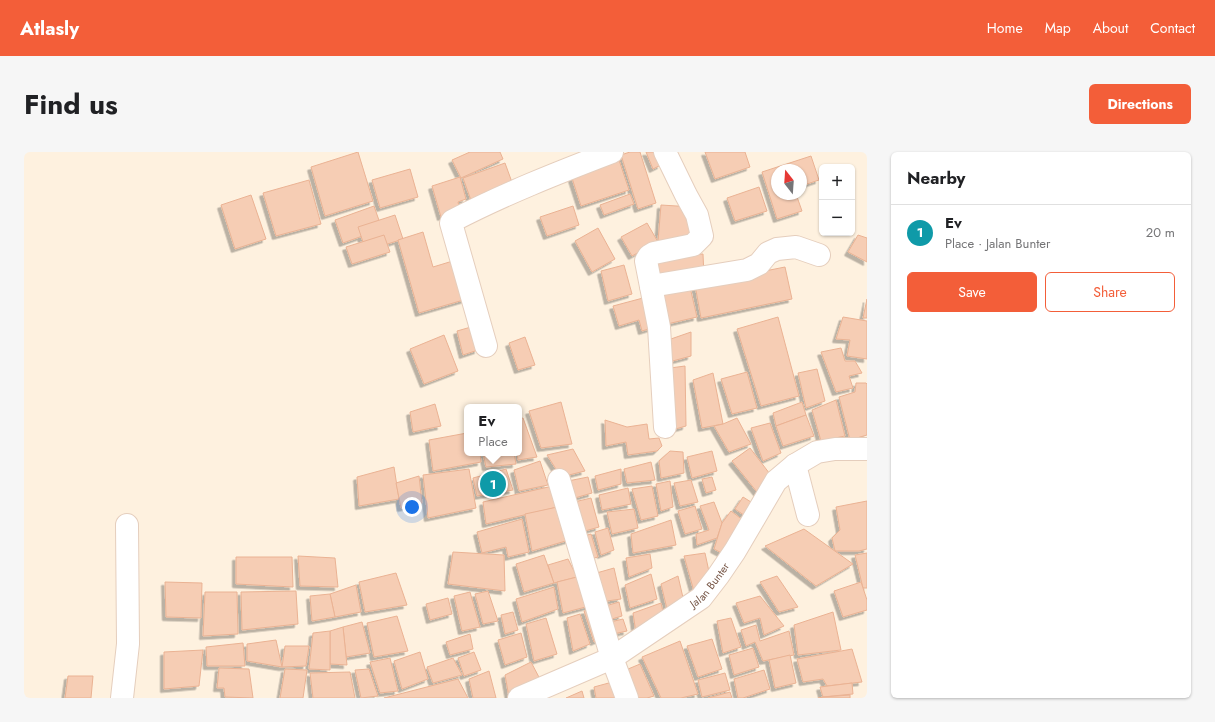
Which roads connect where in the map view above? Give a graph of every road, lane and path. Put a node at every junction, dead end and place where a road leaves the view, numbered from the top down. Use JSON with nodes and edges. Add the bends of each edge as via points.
{"nodes":[{"id":1,"x":612,"y":152,"type":"edge"},
{"id":2,"x":665,"y":152,"type":"edge"},
{"id":3,"x":819,"y":254,"type":"dead end"},
{"id":4,"x":651,"y":286,"type":"junction"},
{"id":5,"x":486,"y":346,"type":"dead end"},
{"id":6,"x":664,"y":427,"type":"dead end"},
{"id":7,"x":867,"y":448,"type":"edge"},
{"id":8,"x":795,"y":465,"type":"junction"},
{"id":9,"x":559,"y":480,"type":"dead end"},
{"id":10,"x":808,"y":515,"type":"dead end"},
{"id":11,"x":127,"y":525,"type":"dead end"},
{"id":12,"x":612,"y":658,"type":"junction"},
{"id":13,"x":122,"y":698,"type":"edge"},
{"id":14,"x":519,"y":698,"type":"edge"},
{"id":15,"x":627,"y":698,"type":"edge"}],
"edges":[{"from":1,"to":5,"type":"street","via":[[529,184],[452,221]]},
{"from":2,"to":4,"type":"street","via":[[697,215],[702,236],[693,245],[649,256],[646,261]]},
{"from":3,"to":4,"type":"street","via":[[796,247],[777,249],[747,270]]},
{"from":4,"to":6,"type":"street","via":[[659,326]]},
{"from":7,"to":8,"type":"street","name":"Jalan Bunter","via":[[816,452]]},
{"from":8,"to":10,"type":"street"},
{"from":8,"to":12,"type":"street","name":"Jalan Bunter","via":[[776,481],[735,551],[701,598]]},
{"from":9,"to":12,"type":"street"},
{"from":11,"to":13,"type":"street","via":[[128,644]]},
{"from":12,"to":14,"type":"street","name":"Jalan Bunter"},
{"from":12,"to":15,"type":"street"}]}
